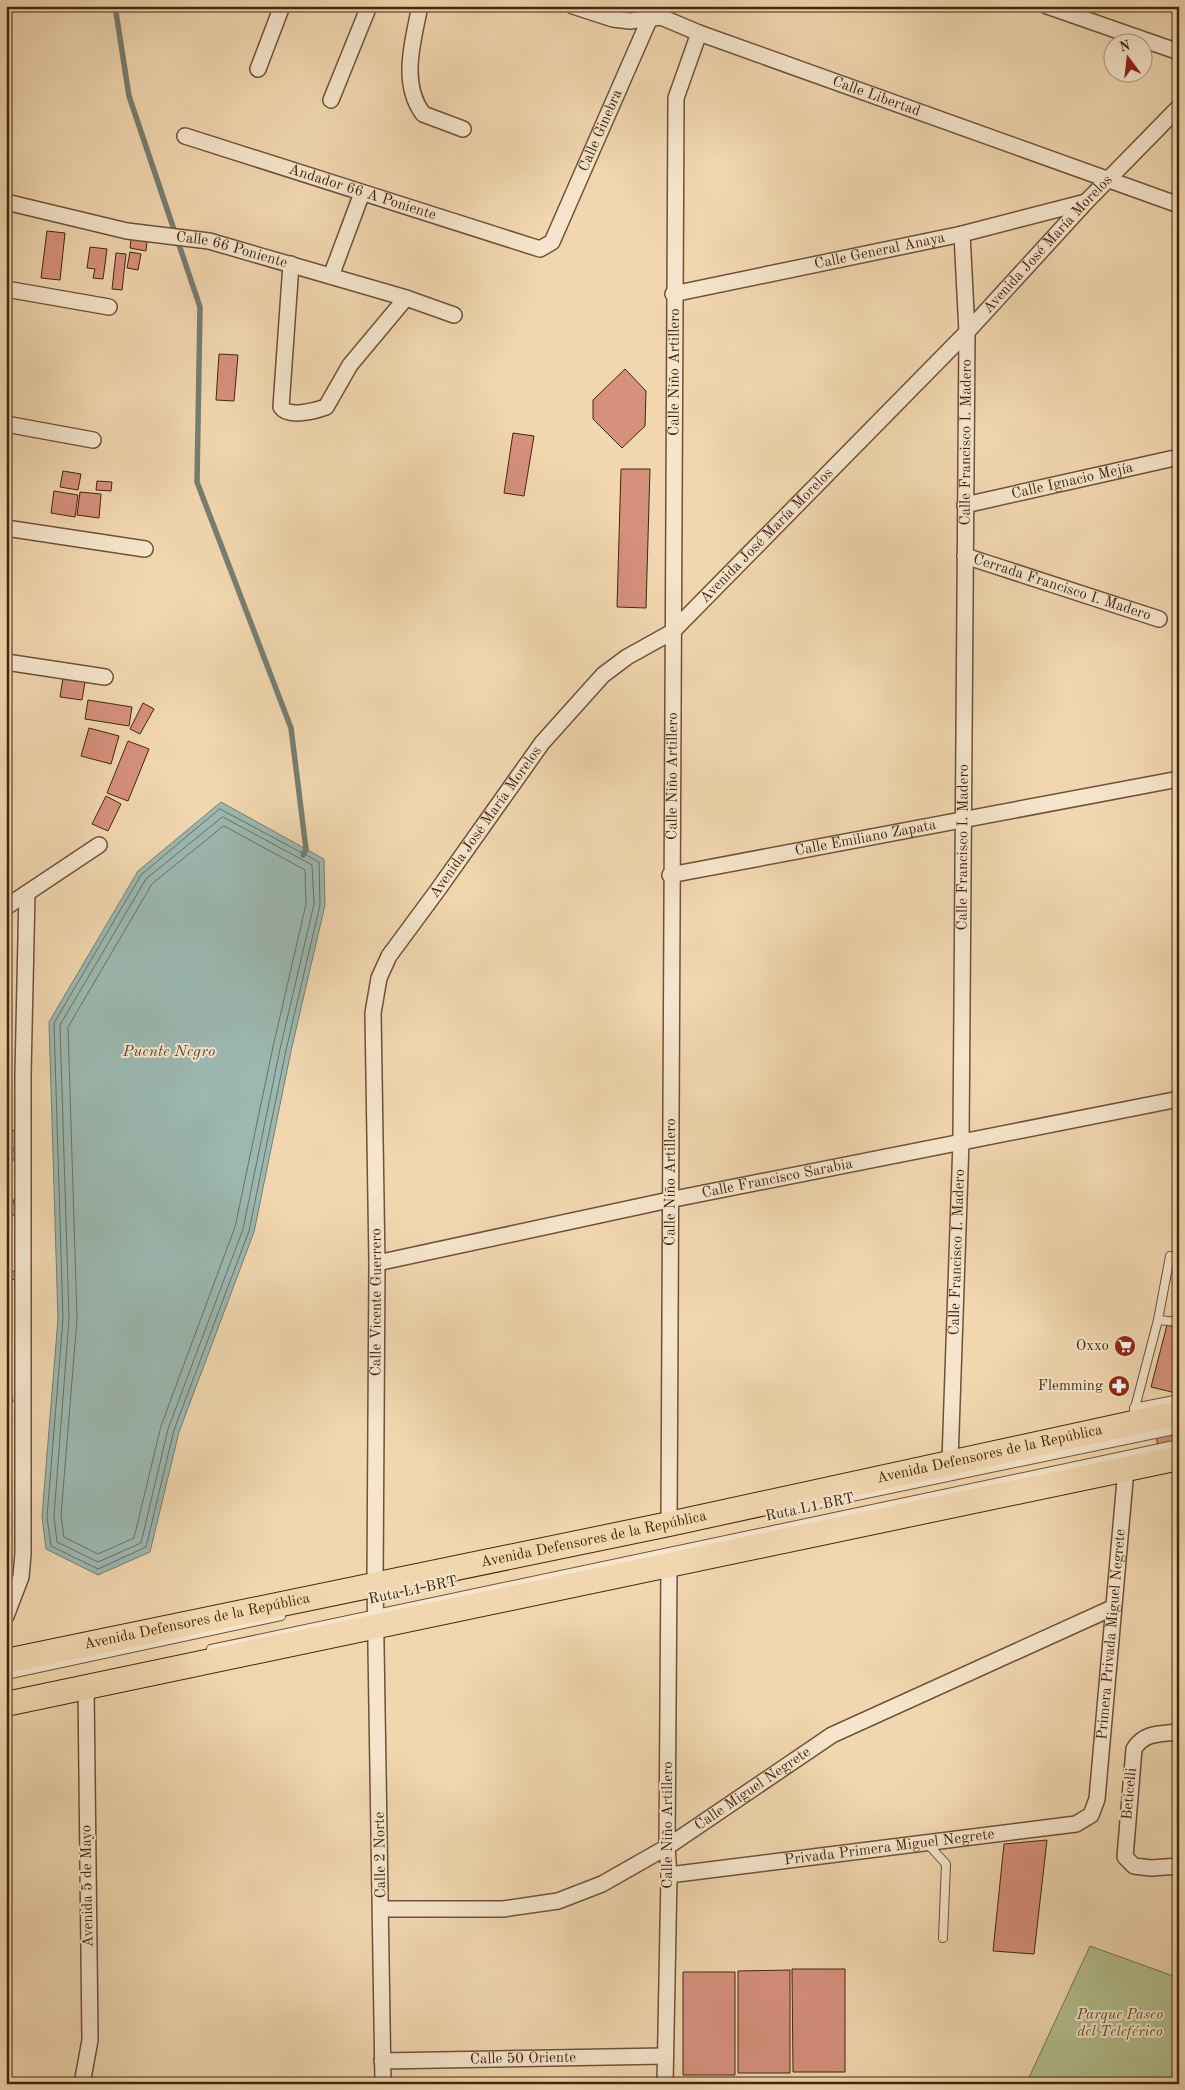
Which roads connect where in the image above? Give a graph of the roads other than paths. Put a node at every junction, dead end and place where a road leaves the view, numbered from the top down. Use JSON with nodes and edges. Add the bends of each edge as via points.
{"nodes":[{"id":1,"x":282,"y":6,"type":"edge"},
{"id":2,"x":369,"y":6,"type":"edge"},
{"id":3,"x":420,"y":6,"type":"edge"},
{"id":4,"x":573,"y":6,"type":"edge"},
{"id":5,"x":1047,"y":6,"type":"edge"},
{"id":6,"x":651,"y":12,"type":"edge"},
{"id":7,"x":699,"y":33,"type":"junction"},
{"id":8,"x":1179,"y":52,"type":"edge"},
{"id":9,"x":258,"y":69,"type":"dead end"},
{"id":10,"x":331,"y":100,"type":"dead end"},
{"id":11,"x":1179,"y":107,"type":"edge"},
{"id":12,"x":464,"y":129,"type":"dead end"},
{"id":13,"x":185,"y":136,"type":"dead end"},
{"id":14,"x":1108,"y":179,"type":"junction"},
{"id":15,"x":362,"y":192,"type":"junction"},
{"id":16,"x":6,"y":202,"type":"edge"},
{"id":17,"x":1086,"y":202,"type":"junction"},
{"id":18,"x":1179,"y":205,"type":"edge"},
{"id":19,"x":962,"y":234,"type":"junction"},
{"id":20,"x":540,"y":249,"type":"joint"},
{"id":21,"x":291,"y":264,"type":"junction"},
{"id":22,"x":331,"y":276,"type":"junction"},
{"id":23,"x":6,"y":289,"type":"edge"},
{"id":24,"x":673,"y":294,"type":"junction"},
{"id":25,"x":406,"y":298,"type":"junction"},
{"id":26,"x":109,"y":307,"type":"dead end"},
{"id":27,"x":454,"y":315,"type":"dead end"},
{"id":28,"x":967,"y":332,"type":"junction"},
{"id":29,"x":6,"y":424,"type":"edge"},
{"id":30,"x":93,"y":440,"type":"dead end"},
{"id":31,"x":1179,"y":457,"type":"edge"},
{"id":32,"x":965,"y":505,"type":"junction"},
{"id":33,"x":6,"y":528,"type":"edge"},
{"id":34,"x":145,"y":549,"type":"dead end"},
{"id":35,"x":965,"y":556,"type":"junction"},
{"id":36,"x":1159,"y":619,"type":"dead end"},
{"id":37,"x":672,"y":632,"type":"junction"},
{"id":38,"x":6,"y":662,"type":"edge"},
{"id":39,"x":105,"y":677,"type":"dead end"},
{"id":40,"x":1179,"y":779,"type":"edge"},
{"id":41,"x":963,"y":820,"type":"junction"},
{"id":42,"x":99,"y":845,"type":"dead end"},
{"id":43,"x":670,"y":875,"type":"junction"},
{"id":44,"x":27,"y":893,"type":"junction"},
{"id":45,"x":6,"y":907,"type":"edge"},
{"id":46,"x":379,"y":978,"type":"joint"},
{"id":47,"x":1179,"y":1099,"type":"edge"},
{"id":48,"x":961,"y":1142,"type":"junction"},
{"id":49,"x":669,"y":1200,"type":"junction"},
{"id":50,"x":1170,"y":1256,"type":"dead end"},
{"id":51,"x":377,"y":1263,"type":"junction"},
{"id":52,"x":1158,"y":1320,"type":"junction"},
{"id":53,"x":1179,"y":1322,"type":"edge"},
{"id":54,"x":1179,"y":1399,"type":"edge"},
{"id":55,"x":1179,"y":1413,"type":"edge"},
{"id":56,"x":1133,"y":1416,"type":"junction"},
{"id":57,"x":1179,"y":1429,"type":"edge"},
{"id":58,"x":1179,"y":1444,"type":"edge"},
{"id":59,"x":1179,"y":1458,"type":"edge"},
{"id":60,"x":950,"y":1461,"type":"junction"},
{"id":61,"x":1126,"y":1469,"type":"junction"},
{"id":62,"x":787,"y":1510,"type":"dead end"},
{"id":63,"x":669,"y":1524,"type":"junction"},
{"id":64,"x":669,"y":1566,"type":"junction"},
{"id":65,"x":376,"y":1593,"type":"junction"},
{"id":66,"x":1112,"y":1608,"type":"junction"},
{"id":67,"x":289,"y":1615,"type":"dead end"},
{"id":68,"x":6,"y":1616,"type":"edge"},
{"id":69,"x":376,"y":1620,"type":"junction"},
{"id":70,"x":205,"y":1650,"type":"dead end"},
{"id":71,"x":6,"y":1661,"type":"edge"},
{"id":72,"x":6,"y":1675,"type":"edge"},
{"id":73,"x":86,"y":1687,"type":"junction"},
{"id":74,"x":6,"y":1704,"type":"edge"},
{"id":75,"x":1179,"y":1732,"type":"edge"},
{"id":76,"x":1097,"y":1799,"type":"joint"},
{"id":77,"x":927,"y":1843,"type":"junction"},
{"id":78,"x":667,"y":1847,"type":"junction"},
{"id":79,"x":1179,"y":1866,"type":"edge"},
{"id":80,"x":669,"y":1875,"type":"junction"},
{"id":81,"x":382,"y":1908,"type":"junction"},
{"id":82,"x":944,"y":1938,"type":"dead end"},
{"id":83,"x":665,"y":2056,"type":"junction"},
{"id":84,"x":382,"y":2061,"type":"junction"},
{"id":85,"x":82,"y":2084,"type":"edge"},
{"id":86,"x":383,"y":2084,"type":"edge"},
{"id":87,"x":665,"y":2084,"type":"edge"}],
"edges":[{"from":1,"to":9,"type":"street"},
{"from":2,"to":10,"type":"street"},
{"from":3,"to":12,"type":"street","via":[[411,64],[412,94],[423,114]]},
{"from":4,"to":6,"type":"street","name":"Calle Libertad","via":[[630,21]]},
{"from":5,"to":8,"type":"street"},
{"from":6,"to":7,"type":"street","name":"Calle Libertad"},
{"from":6,"to":20,"type":"street","name":"Calle Ginebra","via":[[552,242]]},
{"from":7,"to":14,"type":"street","name":"Calle Libertad"},
{"from":7,"to":24,"type":"street","name":"Calle Niño Artillero","via":[[676,98]]},
{"from":11,"to":14,"type":"street","name":"Avenida José María Morelos"},
{"from":13,"to":15,"type":"street","name":"Andador 66 A Poniente"},
{"from":14,"to":17,"type":"street","name":"Avenida José María Morelos"},
{"from":14,"to":18,"type":"street","name":"Calle Libertad"},
{"from":15,"to":20,"type":"street","name":"Andador 66 A Poniente"},
{"from":15,"to":22,"type":"street"},
{"from":16,"to":21,"type":"street","name":"Calle 66 Poniente","via":[[127,231],[209,241]]},
{"from":17,"to":19,"type":"street","name":"Calle General Anaya"},
{"from":17,"to":28,"type":"street","name":"Avenida José María Morelos"},
{"from":19,"to":24,"type":"street","name":"Calle General Anaya"},
{"from":19,"to":28,"type":"street","name":"Calle Francisco I. Madero"},
{"from":21,"to":22,"type":"street","name":"Calle 66 Poniente"},
{"from":21,"to":25,"type":"street","via":[[281,407],[290,413],[326,407],[350,364]]},
{"from":22,"to":25,"type":"street","name":"Calle 66 Poniente"},
{"from":23,"to":26,"type":"street"},
{"from":24,"to":37,"type":"street","name":"Calle Niño Artillero"},
{"from":25,"to":27,"type":"street","name":"Calle 66 Poniente"},
{"from":28,"to":32,"type":"street","name":"Calle Francisco I. Madero"},
{"from":28,"to":37,"type":"street","name":"Avenida José María Morelos"},
{"from":29,"to":30,"type":"street"},
{"from":31,"to":32,"type":"street","name":"Calle Ignacio Mejía"},
{"from":32,"to":35,"type":"street","name":"Calle Francisco I. Madero"},
{"from":33,"to":34,"type":"street"},
{"from":35,"to":36,"type":"street","name":"Cerrada Francisco I. Madero"},
{"from":35,"to":41,"type":"street","name":"Calle Francisco I. Madero"},
{"from":37,"to":43,"type":"street","name":"Calle Niño Artillero"},
{"from":37,"to":46,"type":"street","name":"Avenida José María Morelos","via":[[627,657],[603,675],[542,742],[438,892],[389,956]]},
{"from":38,"to":39,"type":"street"},
{"from":40,"to":41,"type":"street","name":"Calle Emiliano Zapata"},
{"from":41,"to":43,"type":"street","name":"Calle Emiliano Zapata"},
{"from":41,"to":48,"type":"street","name":"Calle Francisco I. Madero"},
{"from":42,"to":44,"type":"street"},
{"from":43,"to":49,"type":"street","name":"Calle Niño Artillero"},
{"from":44,"to":45,"type":"street"},
{"from":44,"to":68,"type":"street","via":[[23,1084],[23,1554],[21,1577]]},
{"from":46,"to":51,"type":"street","name":"Calle Vicente Guerrero","via":[[373,1013]]},
{"from":47,"to":48,"type":"street","name":"Calle Francisco Sarabia"},
{"from":48,"to":49,"type":"street","name":"Calle Francisco Sarabia"},
{"from":48,"to":60,"type":"street","name":"Calle Francisco I. Madero"},
{"from":49,"to":51,"type":"street","name":"Calle Francisco Sarabia"},
{"from":49,"to":63,"type":"street","name":"Calle Niño Artillero"},
{"from":50,"to":52,"type":"lane"},
{"from":51,"to":65,"type":"street","name":"Calle Vicente Guerrero"},
{"from":52,"to":53,"type":"lane"},
{"from":52,"to":56,"type":"lane"},
{"from":54,"to":56,"type":"lane"},
{"from":55,"to":56,"type":"main road","name":"Avenida Defensores de la República"},
{"from":56,"to":60,"type":"main road","name":"Avenida Defensores de la República"},
{"from":57,"to":62,"type":"lane","name":"Ruta L1 BRT"},
{"from":58,"to":69,"type":"lane","name":"Ruta L1 BRT"},
{"from":59,"to":61,"type":"main road"},
{"from":60,"to":63,"type":"main road","name":"Avenida Defensores de la República"},
{"from":61,"to":64,"type":"main road"},
{"from":61,"to":66,"type":"street","name":"Primera Privada Miguel Negrete"},
{"from":63,"to":65,"type":"main road","name":"Avenida Defensores de la República"},
{"from":64,"to":69,"type":"main road"},
{"from":64,"to":78,"type":"street","name":"Calle Niño Artillero"},
{"from":65,"to":69,"type":"street","name":"Calle Vicente Guerrero"},
{"from":65,"to":71,"type":"main road","name":"Avenida Defensores de la República"},
{"from":66,"to":76,"type":"street","name":"Primera Privada Miguel Negrete"},
{"from":66,"to":78,"type":"street","name":"Calle Miguel Negrete","via":[[832,1735]]},
{"from":67,"to":72,"type":"lane"},
{"from":69,"to":70,"type":"lane","name":"Ruta L1 BRT"},
{"from":69,"to":73,"type":"main road"},
{"from":69,"to":81,"type":"street","name":"Calle 2 Norte"},
{"from":73,"to":74,"type":"main road"},
{"from":73,"to":85,"type":"street","name":"Avenida 5 de Mayo","via":[[90,2040]]},
{"from":75,"to":79,"type":"street","name":"Beticelli","via":[[1146,1736],[1134,1749],[1125,1857],[1134,1866]]},
{"from":76,"to":77,"type":"street","name":"Privada Primera Miguel Negrete","via":[[1091,1815],[1076,1824]]},
{"from":77,"to":80,"type":"street","name":"Privada Primera Miguel Negrete"},
{"from":77,"to":82,"type":"lane","via":[[946,1864]]},
{"from":78,"to":80,"type":"street","name":"Calle Niño Artillero"},
{"from":78,"to":81,"type":"street","name":"Calle Miguel Negrete","via":[[602,1884],[558,1901],[503,1909]]},
{"from":80,"to":83,"type":"street","name":"Calle Niño Artillero"},
{"from":81,"to":84,"type":"street","name":"Calle 2 Norte"},
{"from":83,"to":84,"type":"street","name":"Calle 50 Oriente"},
{"from":83,"to":87,"type":"street","name":"Calle Niño Artillero"},
{"from":84,"to":86,"type":"street","name":"Calle 2 Norte"}]}
